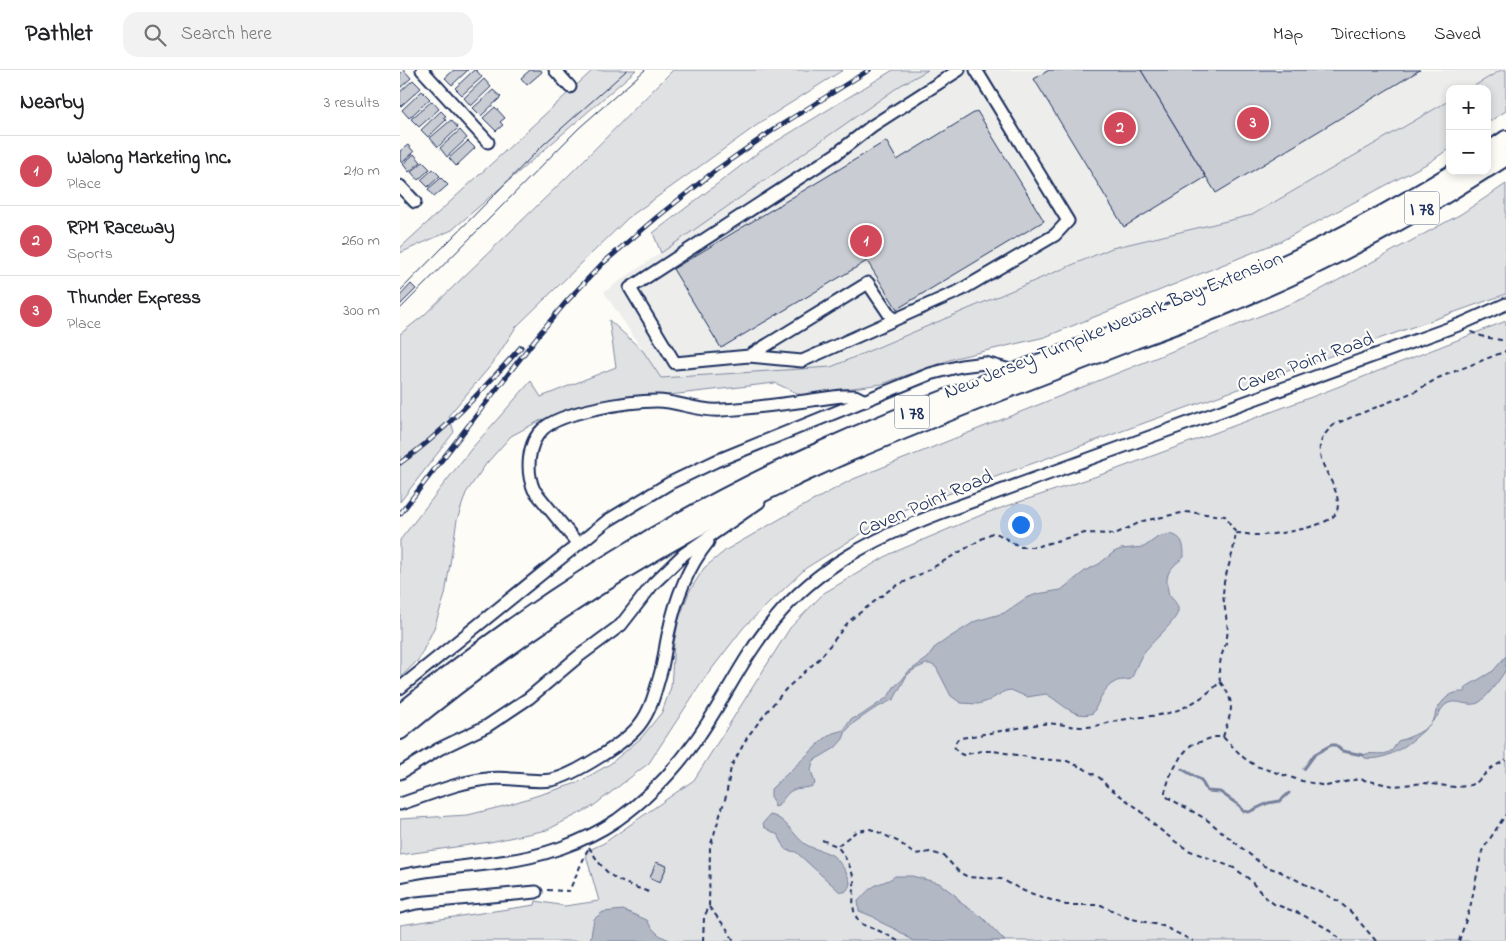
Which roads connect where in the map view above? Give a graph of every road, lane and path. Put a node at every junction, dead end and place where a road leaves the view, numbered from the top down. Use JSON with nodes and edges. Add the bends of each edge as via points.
{"nodes":[{"id":1,"x":422,"y":70,"type":"edge"},
{"id":2,"x":555,"y":70,"type":"edge"},
{"id":3,"x":959,"y":70,"type":"edge"},
{"id":4,"x":976,"y":70,"type":"edge"},
{"id":5,"x":570,"y":87,"type":"dead end"},
{"id":6,"x":1506,"y":139,"type":"edge"},
{"id":7,"x":488,"y":142,"type":"dead end"},
{"id":8,"x":1491,"y":149,"type":"edge"},
{"id":9,"x":1506,"y":157,"type":"edge"},
{"id":10,"x":1491,"y":166,"type":"edge"},
{"id":11,"x":1449,"y":175,"type":"edge"},
{"id":12,"x":1477,"y":175,"type":"edge"},
{"id":13,"x":400,"y":186,"type":"edge"},
{"id":14,"x":415,"y":202,"type":"dead end"},
{"id":15,"x":1506,"y":304,"type":"edge"},
{"id":16,"x":893,"y":320,"type":"junction"},
{"id":17,"x":1461,"y":324,"type":"junction"},
{"id":18,"x":1506,"y":341,"type":"edge"},
{"id":19,"x":1506,"y":351,"type":"edge"},
{"id":20,"x":749,"y":356,"type":"junction"},
{"id":21,"x":1017,"y":372,"type":"junction"},
{"id":22,"x":864,"y":401,"type":"junction"},
{"id":23,"x":785,"y":483,"type":"junction"},
{"id":24,"x":1236,"y":533,"type":"junction"},
{"id":25,"x":715,"y":534,"type":"junction"},
{"id":26,"x":578,"y":544,"type":"junction"},
{"id":27,"x":1220,"y":682,"type":"junction"},
{"id":28,"x":400,"y":688,"type":"edge"},
{"id":29,"x":400,"y":713,"type":"edge"},
{"id":30,"x":400,"y":731,"type":"edge"},
{"id":31,"x":1223,"y":737,"type":"junction"},
{"id":32,"x":1506,"y":760,"type":"edge"},
{"id":33,"x":400,"y":773,"type":"edge"},
{"id":34,"x":400,"y":804,"type":"edge"},
{"id":35,"x":1506,"y":814,"type":"edge"},
{"id":36,"x":822,"y":840,"type":"dead end"},
{"id":37,"x":586,"y":842,"type":"junction"},
{"id":38,"x":837,"y":846,"type":"junction"},
{"id":39,"x":400,"y":876,"type":"edge"},
{"id":40,"x":540,"y":891,"type":"joint"},
{"id":41,"x":649,"y":892,"type":"dead end"},
{"id":42,"x":400,"y":907,"type":"edge"},
{"id":43,"x":709,"y":907,"type":"junction"},
{"id":44,"x":703,"y":941,"type":"edge"},
{"id":45,"x":734,"y":941,"type":"edge"},
{"id":46,"x":898,"y":941,"type":"edge"},
{"id":47,"x":1193,"y":941,"type":"edge"},
{"id":48,"x":1342,"y":941,"type":"edge"},
{"id":49,"x":1376,"y":941,"type":"edge"},
{"id":50,"x":1459,"y":941,"type":"edge"}],
"edges":[{"from":1,"to":7,"type":"street"},
{"from":2,"to":5,"type":"street"},
{"from":3,"to":20,"type":"street","via":[[630,288],[675,363]]},
{"from":4,"to":16,"type":"street","via":[[1068,221],[1055,235],[1011,262],[960,290]]},
{"from":6,"to":8,"type":"highway"},
{"from":9,"to":10,"type":"highway"},
{"from":11,"to":21,"type":"highway","name":"New Jersey Turnpike Newark Bay Extension","number":"I 78","via":[[1376,218],[1266,272]]},
{"from":12,"to":23,"type":"highway","name":"New Jersey Turnpike Newark Bay Extension","number":"I 78","via":[[1373,236],[1264,289],[892,435]]},
{"from":13,"to":14,"type":"street"},
{"from":15,"to":17,"type":"street","name":"Caven Point Road"},
{"from":16,"to":20,"type":"street","via":[[802,361]]},
{"from":16,"to":20,"type":"street","via":[[868,283]]},
{"from":17,"to":18,"type":"path","via":[[1478,335]]},
{"from":17,"to":37,"type":"street","name":"Caven Point Road","via":[[940,513],[898,529],[860,549],[825,570],[773,620],[697,739],[674,769],[648,796]]},
{"from":19,"to":24,"type":"path","via":[[1438,378],[1416,392],[1335,424],[1328,430],[1322,437],[1320,453],[1335,489],[1337,512],[1333,518],[1302,529],[1272,534]]},
{"from":21,"to":22,"type":"street","via":[[985,363],[960,366],[930,374]]},
{"from":21,"to":29,"type":"highway","name":"New Jersey Turnpike Newark Bay Extension","number":"I 78","via":[[825,448],[681,521],[538,609]]},
{"from":22,"to":26,"type":"street","via":[[670,483],[607,521]]},
{"from":22,"to":26,"type":"street","via":[[855,396],[842,396],[719,410],[658,401],[619,404],[558,420],[543,429],[536,440],[528,462],[530,479],[534,490]]},
{"from":23,"to":25,"type":"street"},
{"from":23,"to":30,"type":"highway","name":"New Jersey Turnpike Newark Bay Extension","number":"I 78","via":[[703,525],[601,585],[506,649]]},
{"from":24,"to":27,"type":"path","via":[[1224,582],[1228,630],[1221,657]]},
{"from":24,"to":43,"type":"path","via":[[1225,516],[1186,512],[1143,521],[1115,534],[1075,534],[1035,547],[1020,547],[992,533],[892,588],[849,621],[820,658],[769,709],[738,753],[731,767],[726,796],[710,847]]},
{"from":25,"to":33,"type":"street","via":[[684,554],[653,584],[621,625],[529,698],[487,726],[439,749]]},
{"from":25,"to":34,"type":"street","via":[[688,571],[680,591],[651,707],[640,725],[624,740],[572,772],[552,780],[489,778],[457,784]]},
{"from":26,"to":28,"type":"street"},
{"from":27,"to":31,"type":"path","via":[[1231,700]]},
{"from":27,"to":48,"type":"path","via":[[1187,706],[1165,714],[1094,727],[1052,722],[962,738],[954,746],[963,755],[994,751],[1067,762],[1083,768],[1100,778],[1176,842],[1234,868],[1274,904],[1326,928]]},
{"from":31,"to":32,"type":"path","via":[[1256,766],[1326,786],[1359,779],[1394,786],[1424,783],[1467,786]]},
{"from":31,"to":49,"type":"path","via":[[1191,746],[1181,756],[1170,776],[1165,796],[1206,820],[1264,866],[1338,901]]},
{"from":35,"to":50,"type":"path","via":[[1482,851]]},
{"from":36,"to":38,"type":"path"},
{"from":37,"to":39,"type":"street","name":"Caven Point Road","via":[[510,861]]},
{"from":37,"to":40,"type":"path","via":[[569,890]]},
{"from":37,"to":41,"type":"path","via":[[609,875]]},
{"from":38,"to":46,"type":"path","via":[[852,874],[856,917],[864,926]]},
{"from":38,"to":47,"type":"path","via":[[857,831],[870,829],[916,854],[930,852],[944,856],[968,877],[1001,879],[1024,891],[1066,905],[1101,905],[1128,918],[1163,926]]},
{"from":40,"to":42,"type":"street"},
{"from":43,"to":44,"type":"path","via":[[704,917]]},
{"from":43,"to":45,"type":"path"}]}
